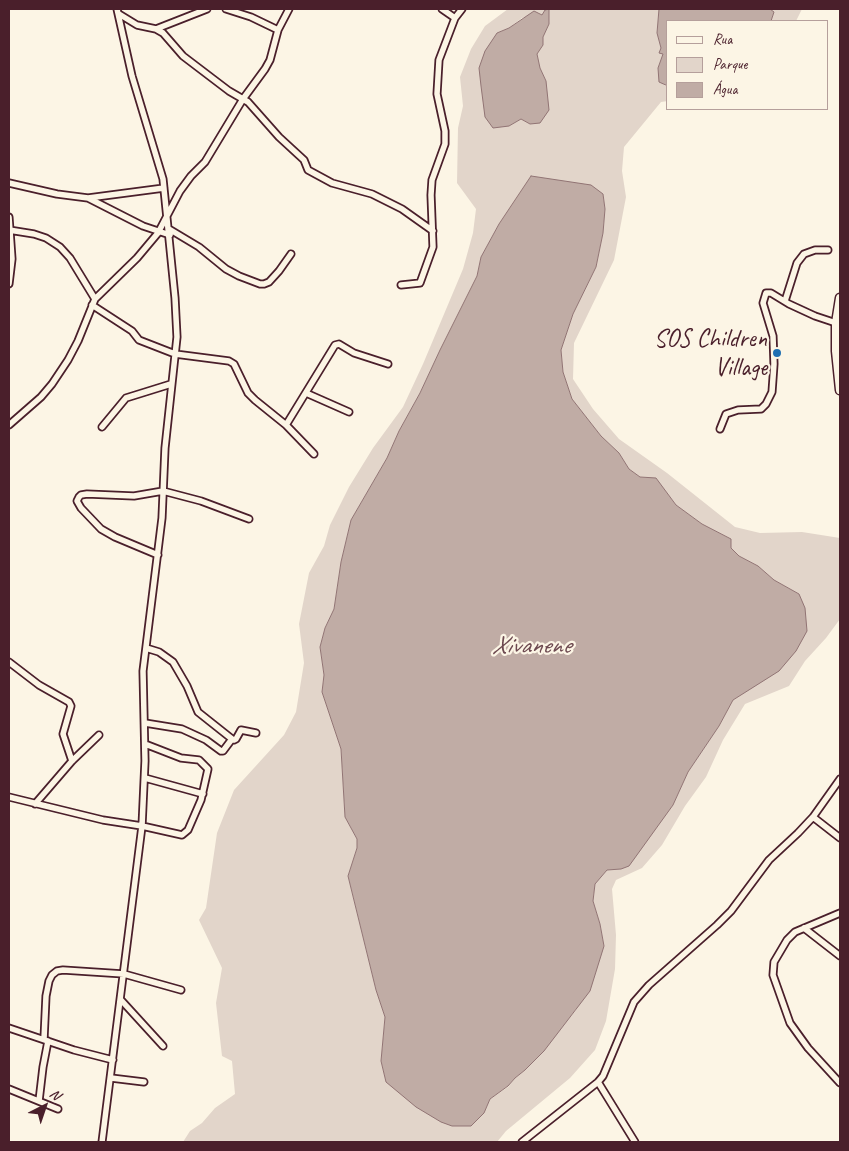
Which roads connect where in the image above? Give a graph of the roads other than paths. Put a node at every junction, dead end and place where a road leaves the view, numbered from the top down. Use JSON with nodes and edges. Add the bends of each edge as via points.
{"nodes":[{"id":1,"x":207,"y":9,"type":"edge"},
{"id":2,"x":226,"y":9,"type":"edge"},
{"id":3,"x":289,"y":9,"type":"edge"},
{"id":4,"x":442,"y":9,"type":"edge"},
{"id":5,"x":462,"y":9,"type":"edge"},
{"id":6,"x":118,"y":12,"type":"edge"},
{"id":7,"x":455,"y":18,"type":"junction"},
{"id":8,"x":156,"y":29,"type":"junction"},
{"id":9,"x":278,"y":30,"type":"junction"},
{"id":10,"x":243,"y":98,"type":"junction"},
{"id":11,"x":9,"y":183,"type":"edge"},
{"id":12,"x":164,"y":188,"type":"junction"},
{"id":13,"x":88,"y":198,"type":"junction"},
{"id":14,"x":9,"y":217,"type":"edge"},
{"id":15,"x":168,"y":217,"type":"junction"},
{"id":16,"x":9,"y":221,"type":"edge"},
{"id":17,"x":9,"y":230,"type":"edge"},
{"id":18,"x":433,"y":231,"type":"junction"},
{"id":19,"x":158,"y":232,"type":"junction"},
{"id":20,"x":169,"y":232,"type":"junction"},
{"id":21,"x":828,"y":250,"type":"dead end"},
{"id":22,"x":291,"y":254,"type":"dead end"},
{"id":23,"x":9,"y":284,"type":"edge"},
{"id":24,"x":401,"y":285,"type":"dead end"},
{"id":25,"x":840,"y":298,"type":"edge"},
{"id":26,"x":785,"y":301,"type":"junction"},
{"id":27,"x":93,"y":302,"type":"junction"},
{"id":28,"x":838,"y":327,"type":"edge"},
{"id":29,"x":175,"y":354,"type":"junction"},
{"id":30,"x":388,"y":364,"type":"dead end"},
{"id":31,"x":171,"y":384,"type":"junction"},
{"id":32,"x":840,"y":390,"type":"edge"},
{"id":33,"x":306,"y":393,"type":"junction"},
{"id":34,"x":348,"y":412,"type":"dead end"},
{"id":35,"x":9,"y":425,"type":"edge"},
{"id":36,"x":286,"y":425,"type":"junction"},
{"id":37,"x":102,"y":427,"type":"dead end"},
{"id":38,"x":720,"y":429,"type":"dead end"},
{"id":39,"x":314,"y":454,"type":"dead end"},
{"id":40,"x":163,"y":491,"type":"junction"},
{"id":41,"x":249,"y":519,"type":"dead end"},
{"id":42,"x":158,"y":555,"type":"junction"},
{"id":43,"x":146,"y":648,"type":"junction"},
{"id":44,"x":9,"y":662,"type":"edge"},
{"id":45,"x":145,"y":722,"type":"junction"},
{"id":46,"x":256,"y":733,"type":"dead end"},
{"id":47,"x":99,"y":735,"type":"dead end"},
{"id":48,"x":232,"y":739,"type":"junction"},
{"id":49,"x":145,"y":744,"type":"junction"},
{"id":50,"x":72,"y":761,"type":"junction"},
{"id":51,"x":144,"y":778,"type":"junction"},
{"id":52,"x":840,"y":779,"type":"edge"},
{"id":53,"x":203,"y":794,"type":"junction"},
{"id":54,"x":9,"y":797,"type":"edge"},
{"id":55,"x":35,"y":804,"type":"junction"},
{"id":56,"x":813,"y":816,"type":"junction"},
{"id":57,"x":142,"y":826,"type":"junction"},
{"id":58,"x":840,"y":838,"type":"edge"},
{"id":59,"x":840,"y":913,"type":"edge"},
{"id":60,"x":804,"y":928,"type":"junction"},
{"id":61,"x":840,"y":956,"type":"edge"},
{"id":62,"x":124,"y":974,"type":"junction"},
{"id":63,"x":181,"y":990,"type":"dead end"},
{"id":64,"x":121,"y":1000,"type":"junction"},
{"id":65,"x":9,"y":1028,"type":"edge"},
{"id":66,"x":46,"y":1040,"type":"junction"},
{"id":67,"x":163,"y":1046,"type":"dead end"},
{"id":68,"x":113,"y":1060,"type":"junction"},
{"id":69,"x":111,"y":1078,"type":"junction"},
{"id":70,"x":144,"y":1082,"type":"dead end"},
{"id":71,"x":598,"y":1082,"type":"junction"},
{"id":72,"x":840,"y":1083,"type":"edge"},
{"id":73,"x":9,"y":1089,"type":"edge"},
{"id":74,"x":39,"y":1101,"type":"junction"},
{"id":75,"x":58,"y":1109,"type":"dead end"},
{"id":76,"x":102,"y":1142,"type":"edge"},
{"id":77,"x":522,"y":1142,"type":"edge"},
{"id":78,"x":634,"y":1142,"type":"edge"}],
"edges":[{"from":1,"to":8,"type":"street"},
{"from":2,"to":9,"type":"street"},
{"from":3,"to":9,"type":"street"},
{"from":4,"to":7,"type":"street"},
{"from":5,"to":7,"type":"street"},
{"from":6,"to":8,"type":"street","via":[[137,25]]},
{"from":6,"to":12,"type":"street","via":[[132,76]]},
{"from":7,"to":18,"type":"street","via":[[439,66],[437,94],[445,144],[432,180]]},
{"from":8,"to":10,"type":"street","via":[[183,56]]},
{"from":9,"to":10,"type":"street","via":[[270,60]]},
{"from":10,"to":15,"type":"street","via":[[205,162],[180,191]]},
{"from":10,"to":18,"type":"street","via":[[304,160],[308,170],[332,183],[372,194],[402,208]]},
{"from":11,"to":13,"type":"street"},
{"from":12,"to":13,"type":"street"},
{"from":12,"to":15,"type":"street"},
{"from":13,"to":19,"type":"street"},
{"from":14,"to":16,"type":"street"},
{"from":15,"to":19,"type":"street"},
{"from":15,"to":20,"type":"street"},
{"from":16,"to":17,"type":"street"},
{"from":17,"to":23,"type":"street","via":[[12,259]]},
{"from":17,"to":27,"type":"street","via":[[46,238],[60,247],[70,258]]},
{"from":18,"to":24,"type":"street","via":[[433,246],[421,282]]},
{"from":19,"to":20,"type":"street"},
{"from":19,"to":27,"type":"street"},
{"from":20,"to":22,"type":"street","via":[[199,247],[239,276],[260,284],[269,282]]},
{"from":20,"to":29,"type":"street","via":[[175,298]]},
{"from":21,"to":26,"type":"street","via":[[804,254],[797,264]]},
{"from":25,"to":28,"type":"main road"},
{"from":26,"to":28,"type":"street"},
{"from":26,"to":38,"type":"street","via":[[771,292],[766,293],[763,303],[773,336],[772,392],[769,398],[761,408],[726,414]]},
{"from":27,"to":29,"type":"street","via":[[139,340]]},
{"from":27,"to":35,"type":"street","via":[[78,341],[52,384]]},
{"from":28,"to":32,"type":"main road","via":[[836,351]]},
{"from":29,"to":31,"type":"street"},
{"from":29,"to":36,"type":"street","via":[[234,364],[248,393]]},
{"from":30,"to":33,"type":"street","via":[[335,345]]},
{"from":31,"to":37,"type":"street","via":[[126,398]]},
{"from":31,"to":40,"type":"street"},
{"from":33,"to":34,"type":"street"},
{"from":33,"to":36,"type":"street"},
{"from":36,"to":39,"type":"street"},
{"from":40,"to":41,"type":"street"},
{"from":40,"to":42,"type":"street"},
{"from":40,"to":42,"type":"street","via":[[134,496],[87,494],[80,495],[78,501],[101,530]]},
{"from":42,"to":43,"type":"street"},
{"from":43,"to":45,"type":"street","via":[[143,671]]},
{"from":43,"to":48,"type":"street","via":[[173,662],[198,712]]},
{"from":44,"to":50,"type":"street","via":[[69,702],[71,706],[63,734]]},
{"from":45,"to":48,"type":"street","via":[[182,729],[221,751]]},
{"from":45,"to":49,"type":"street"},
{"from":46,"to":48,"type":"street","via":[[243,730],[235,740]]},
{"from":47,"to":50,"type":"street"},
{"from":49,"to":51,"type":"street"},
{"from":49,"to":53,"type":"street","via":[[206,765],[208,773]]},
{"from":50,"to":55,"type":"street"},
{"from":51,"to":53,"type":"street"},
{"from":51,"to":57,"type":"street"},
{"from":52,"to":56,"type":"street"},
{"from":53,"to":57,"type":"street","via":[[188,830],[182,835]]},
{"from":54,"to":55,"type":"street"},
{"from":55,"to":57,"type":"street"},
{"from":56,"to":58,"type":"street"},
{"from":56,"to":71,"type":"street","via":[[769,860],[731,911],[634,1002]]},
{"from":57,"to":62,"type":"street"},
{"from":59,"to":60,"type":"street"},
{"from":60,"to":61,"type":"street"},
{"from":60,"to":72,"type":"street","via":[[795,932],[780,950],[774,962],[773,975],[790,1023]]},
{"from":62,"to":63,"type":"street"},
{"from":62,"to":64,"type":"street"},
{"from":62,"to":66,"type":"street","via":[[63,970],[52,975],[46,996]]},
{"from":64,"to":67,"type":"street"},
{"from":64,"to":68,"type":"street"},
{"from":65,"to":66,"type":"street"},
{"from":66,"to":68,"type":"street"},
{"from":66,"to":74,"type":"street"},
{"from":68,"to":69,"type":"street"},
{"from":69,"to":70,"type":"street"},
{"from":69,"to":76,"type":"street"},
{"from":71,"to":77,"type":"street"},
{"from":71,"to":78,"type":"street"},
{"from":73,"to":74,"type":"street"},
{"from":74,"to":75,"type":"street"}]}
